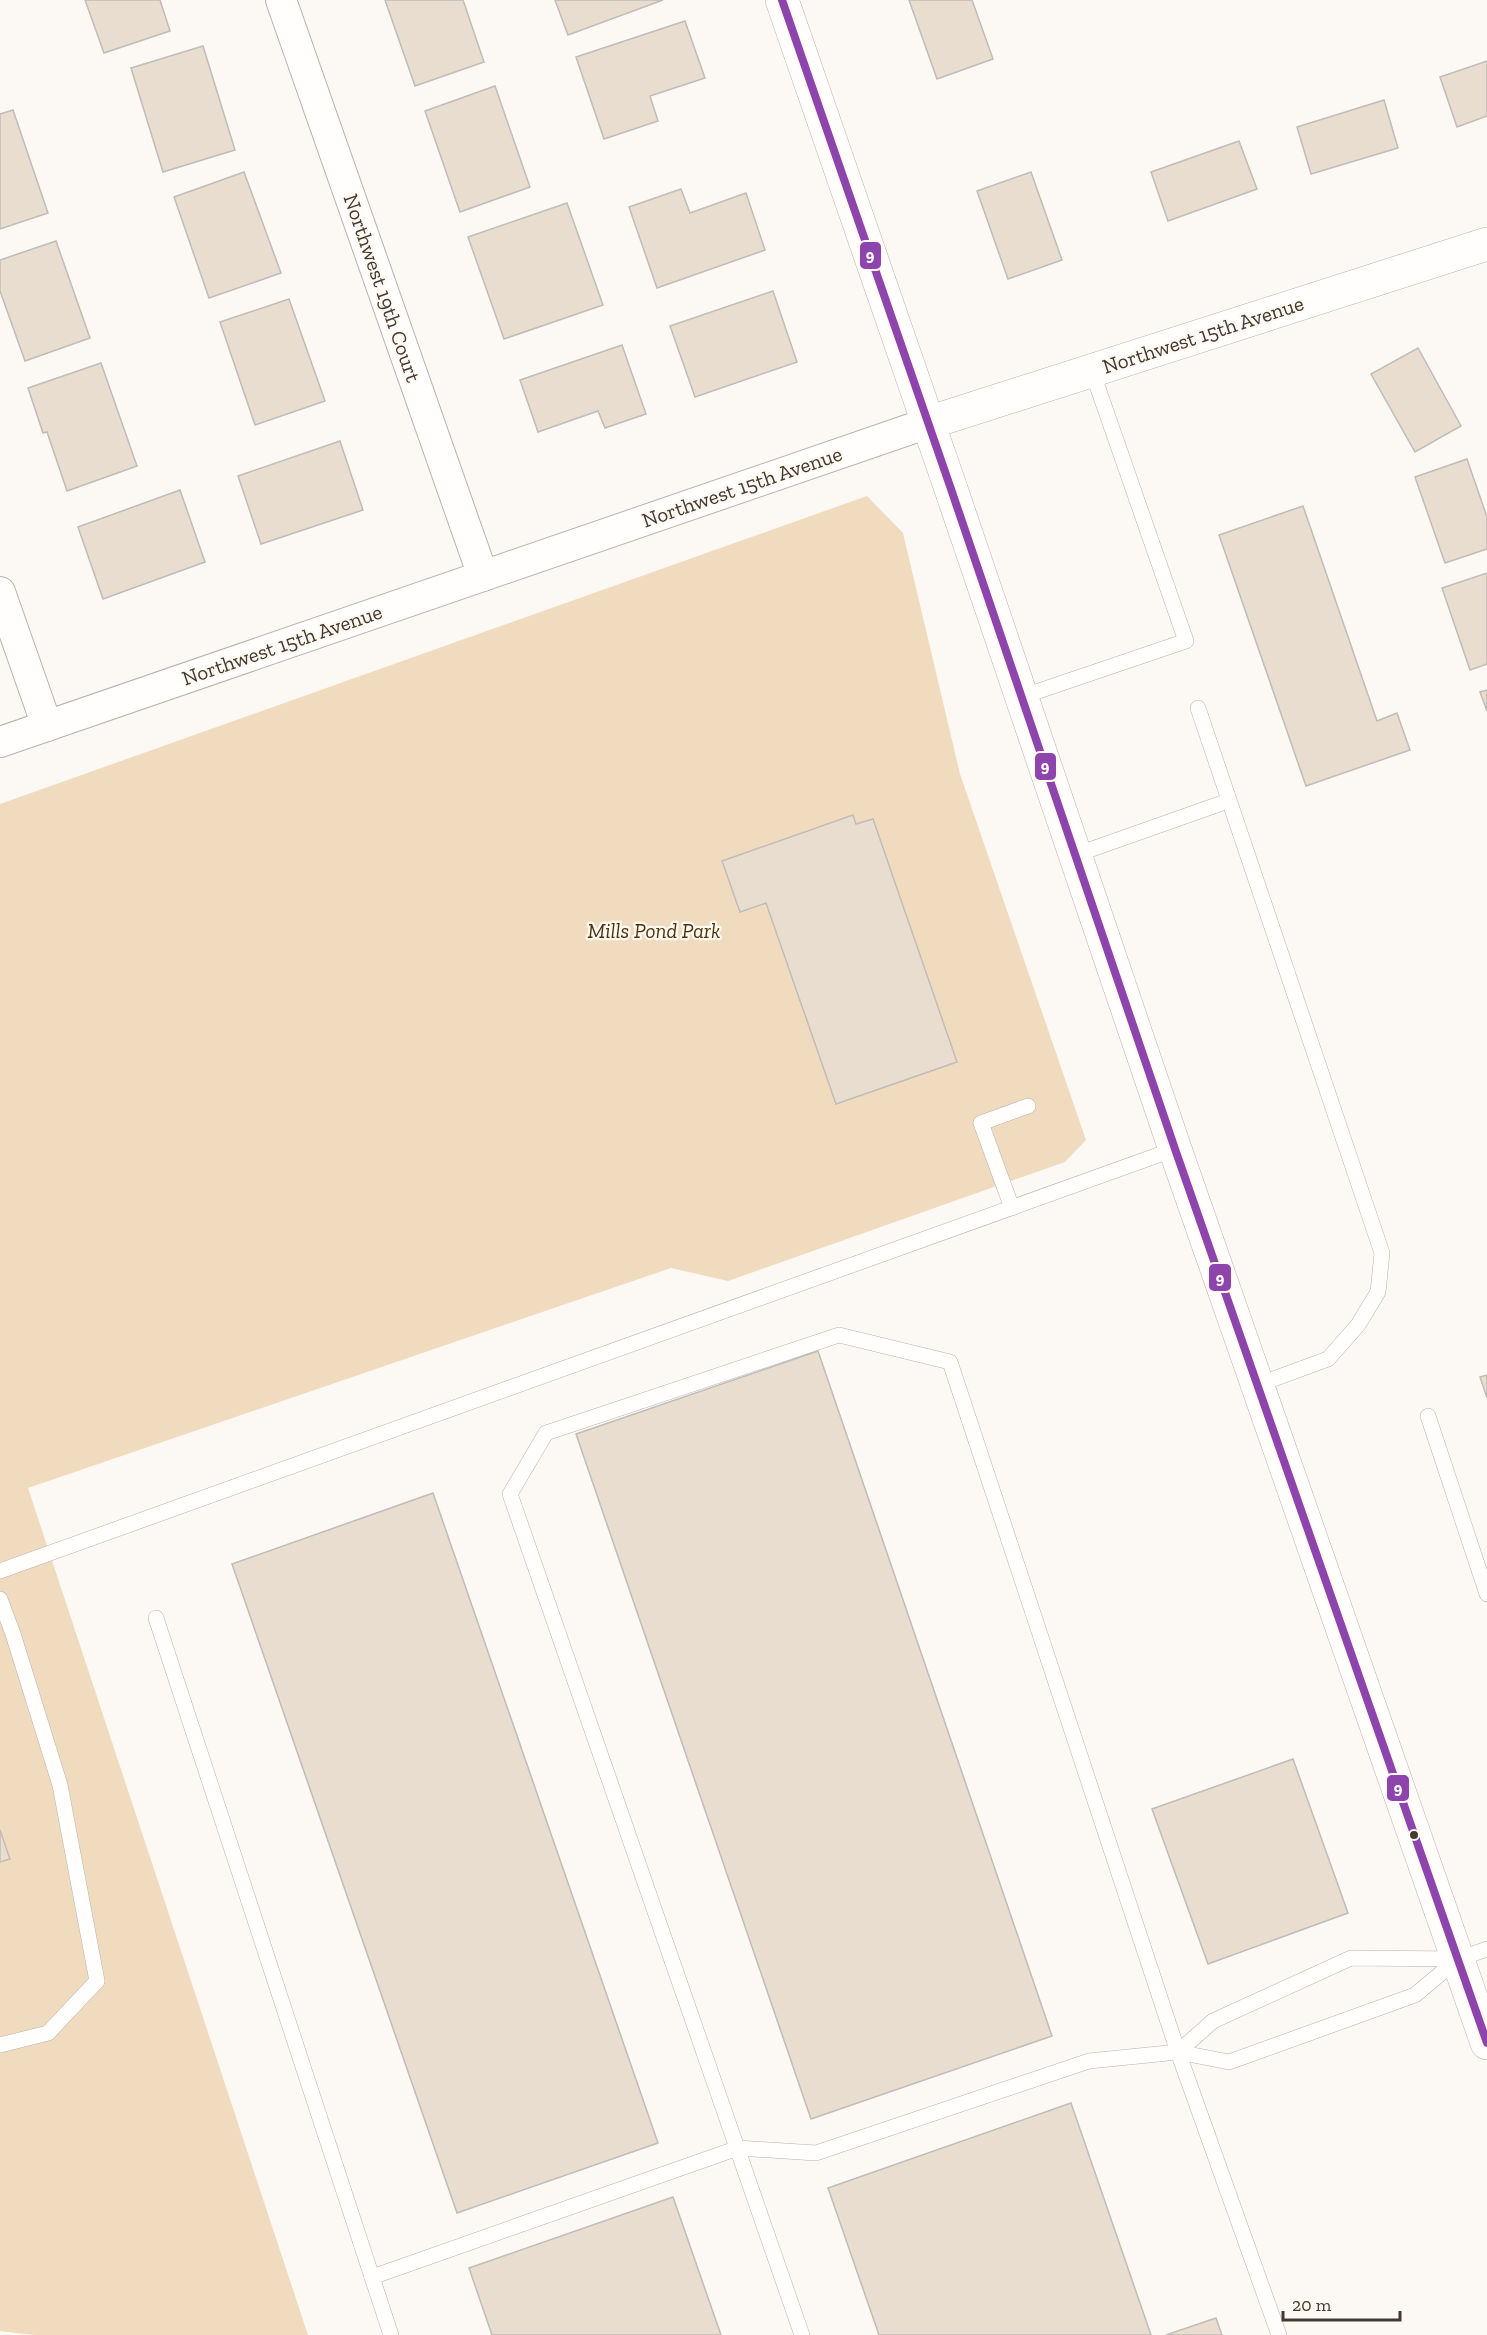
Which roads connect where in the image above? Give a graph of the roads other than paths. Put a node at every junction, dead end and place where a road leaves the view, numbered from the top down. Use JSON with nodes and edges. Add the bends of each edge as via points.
{"nodes":[{"id":1,"x":281,"y":0,"type":"edge"},
{"id":2,"x":782,"y":0,"type":"edge"},
{"id":3,"x":1487,"y":244,"type":"edge"},
{"id":4,"x":1092,"y":370,"type":"junction"},
{"id":5,"x":928,"y":423,"type":"junction"},
{"id":6,"x":483,"y":576,"type":"junction"},
{"id":7,"x":0,"y":592,"type":"edge"},
{"id":8,"x":1021,"y":697,"type":"junction"},
{"id":9,"x":1198,"y":708,"type":"dead end"},
{"id":10,"x":47,"y":726,"type":"junction"},
{"id":11,"x":0,"y":742,"type":"edge"},
{"id":12,"x":1228,"y":801,"type":"junction"},
{"id":13,"x":1075,"y":855,"type":"junction"},
{"id":14,"x":1028,"y":1106,"type":"dead end"},
{"id":15,"x":1175,"y":1149,"type":"junction"},
{"id":16,"x":1012,"y":1208,"type":"junction"},
{"id":17,"x":1257,"y":1385,"type":"junction"},
{"id":18,"x":1428,"y":1416,"type":"dead end"},
{"id":19,"x":0,"y":1571,"type":"edge"},
{"id":20,"x":1487,"y":1594,"type":"edge"},
{"id":21,"x":0,"y":1599,"type":"edge"},
{"id":22,"x":156,"y":1618,"type":"dead end"},
{"id":23,"x":1472,"y":1954,"type":"edge"},
{"id":24,"x":1487,"y":2043,"type":"edge"},
{"id":25,"x":0,"y":2045,"type":"edge"},
{"id":26,"x":1179,"y":2052,"type":"junction"},
{"id":27,"x":738,"y":2148,"type":"junction"},
{"id":28,"x":372,"y":2277,"type":"junction"},
{"id":29,"x":391,"y":2335,"type":"edge"},
{"id":30,"x":802,"y":2335,"type":"edge"},
{"id":31,"x":1279,"y":2335,"type":"edge"}],
"edges":[{"from":1,"to":6,"type":"street","name":"Northwest 19th Court"},
{"from":2,"to":5,"type":"street"},
{"from":3,"to":4,"type":"street","name":"Northwest 15th Avenue"},
{"from":4,"to":5,"type":"street","name":"Northwest 15th Avenue"},
{"from":4,"to":8,"type":"lane","via":[[1186,641]]},
{"from":5,"to":6,"type":"street","name":"Northwest 15th Avenue"},
{"from":5,"to":8,"type":"street"},
{"from":6,"to":10,"type":"street","name":"Northwest 15th Avenue"},
{"from":7,"to":10,"type":"street"},
{"from":8,"to":13,"type":"street"},
{"from":9,"to":12,"type":"lane"},
{"from":10,"to":11,"type":"street","name":"Northwest 15th Avenue"},
{"from":12,"to":13,"type":"lane"},
{"from":12,"to":17,"type":"lane","via":[[1382,1253],[1378,1292],[1358,1325],[1328,1359]]},
{"from":13,"to":15,"type":"street"},
{"from":14,"to":16,"type":"lane","via":[[981,1123]]},
{"from":15,"to":16,"type":"lane"},
{"from":15,"to":17,"type":"street"},
{"from":16,"to":19,"type":"lane"},
{"from":17,"to":23,"type":"street"},
{"from":18,"to":20,"type":"lane"},
{"from":21,"to":25,"type":"lane","via":[[60,1785],[97,1981],[48,2032]]},
{"from":22,"to":28,"type":"lane"},
{"from":23,"to":24,"type":"street"},
{"from":23,"to":26,"type":"lane","via":[[1351,1958],[1213,2021]]},
{"from":23,"to":26,"type":"lane","via":[[1415,1995],[1229,2062]]},
{"from":26,"to":27,"type":"lane","via":[[1089,2061],[816,2153]]},
{"from":26,"to":27,"type":"lane","via":[[950,1362],[839,1335],[546,1432],[510,1494]]},
{"from":26,"to":31,"type":"lane"},
{"from":27,"to":28,"type":"lane"},
{"from":27,"to":30,"type":"lane"},
{"from":28,"to":29,"type":"lane"}]}
